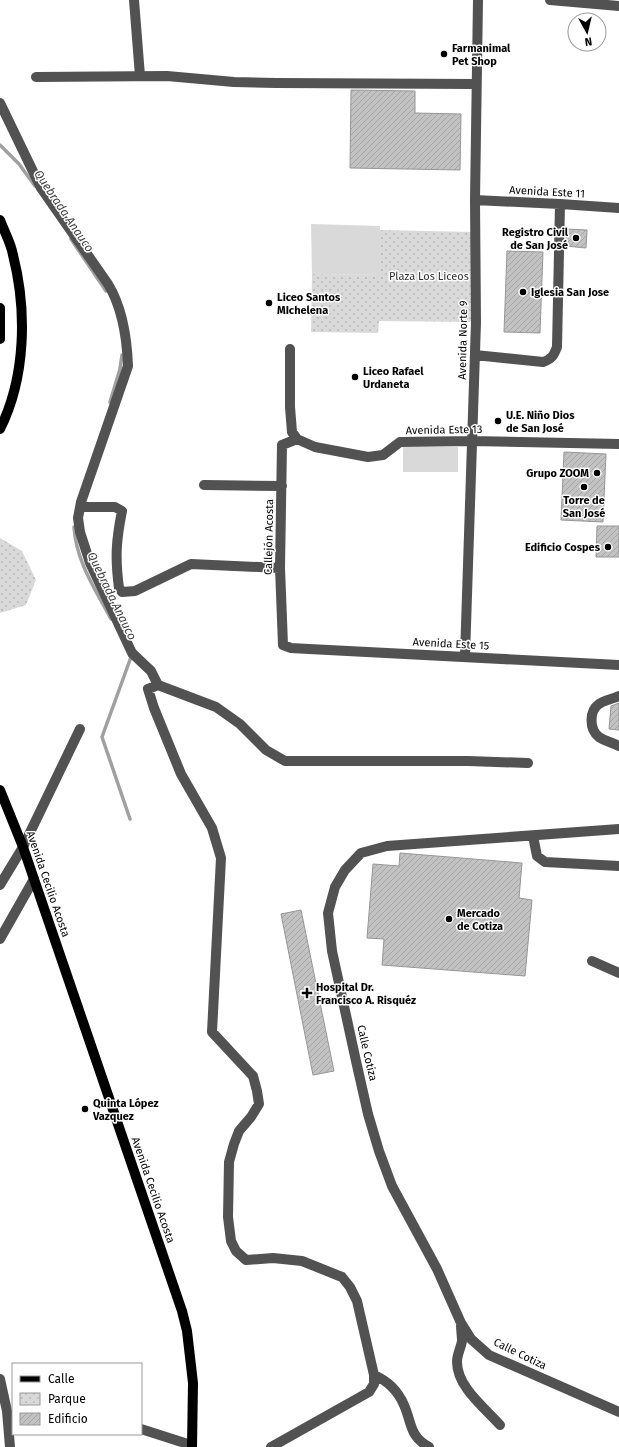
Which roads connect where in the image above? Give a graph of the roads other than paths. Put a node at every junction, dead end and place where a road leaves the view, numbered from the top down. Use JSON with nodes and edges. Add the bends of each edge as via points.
{"nodes":[{"id":1,"x":134,"y":0,"type":"edge"},
{"id":2,"x":478,"y":0,"type":"edge"},
{"id":3,"x":550,"y":0,"type":"edge"},
{"id":4,"x":619,"y":6,"type":"edge"},
{"id":5,"x":140,"y":76,"type":"junction"},
{"id":6,"x":36,"y":77,"type":"dead end"},
{"id":7,"x":476,"y":84,"type":"junction"},
{"id":8,"x":0,"y":103,"type":"edge"},
{"id":9,"x":475,"y":200,"type":"junction"},
{"id":10,"x":560,"y":204,"type":"junction"},
{"id":11,"x":619,"y":208,"type":"edge"},
{"id":12,"x":0,"y":220,"type":"edge"},
{"id":13,"x":0,"y":308,"type":"edge"},
{"id":14,"x":0,"y":339,"type":"edge"},
{"id":15,"x":290,"y":348,"type":"dead end"},
{"id":16,"x":475,"y":355,"type":"junction"},
{"id":17,"x":0,"y":429,"type":"edge"},
{"id":18,"x":297,"y":439,"type":"junction"},
{"id":19,"x":472,"y":441,"type":"junction"},
{"id":20,"x":619,"y":444,"type":"edge"},
{"id":21,"x":204,"y":485,"type":"dead end"},
{"id":22,"x":282,"y":486,"type":"junction"},
{"id":23,"x":80,"y":507,"type":"junction"},
{"id":24,"x":280,"y":568,"type":"junction"},
{"id":25,"x":283,"y":645,"type":"joint"},
{"id":26,"x":465,"y":656,"type":"junction"},
{"id":27,"x":619,"y":665,"type":"edge"},
{"id":28,"x":158,"y":685,"type":"junction"},
{"id":29,"x":619,"y":696,"type":"edge"},
{"id":30,"x":80,"y":729,"type":"dead end"},
{"id":31,"x":619,"y":746,"type":"edge"},
{"id":32,"x":528,"y":763,"type":"dead end"},
{"id":33,"x":0,"y":790,"type":"edge"},
{"id":34,"x":619,"y":829,"type":"edge"},
{"id":35,"x":533,"y":836,"type":"junction"},
{"id":36,"x":23,"y":847,"type":"junction"},
{"id":37,"x":619,"y":866,"type":"edge"},
{"id":38,"x":34,"y":879,"type":"junction"},
{"id":39,"x":0,"y":885,"type":"edge"},
{"id":40,"x":0,"y":939,"type":"edge"},
{"id":41,"x":592,"y":961,"type":"dead end"},
{"id":42,"x":619,"y":973,"type":"edge"},
{"id":43,"x":461,"y":1323,"type":"junction"},
{"id":44,"x":374,"y":1375,"type":"junction"},
{"id":45,"x":0,"y":1379,"type":"edge"},
{"id":46,"x":1,"y":1389,"type":"edge"},
{"id":47,"x":12,"y":1392,"type":"edge"},
{"id":48,"x":619,"y":1412,"type":"edge"},
{"id":49,"x":500,"y":1424,"type":"dead end"},
{"id":50,"x":142,"y":1429,"type":"edge"},
{"id":51,"x":192,"y":1446,"type":"edge"},
{"id":52,"x":10,"y":1447,"type":"edge"},
{"id":53,"x":271,"y":1447,"type":"edge"},
{"id":54,"x":428,"y":1447,"type":"edge"}],
"edges":[{"from":1,"to":5,"type":"street"},
{"from":2,"to":7,"type":"street","name":"Avenida Norte 9"},
{"from":3,"to":4,"type":"street"},
{"from":5,"to":6,"type":"street"},
{"from":5,"to":7,"type":"street","via":[[234,82]]},
{"from":7,"to":9,"type":"street","name":"Avenida Norte 9"},
{"from":8,"to":23,"type":"street","via":[[42,188],[108,284],[119,308],[128,366]]},
{"from":9,"to":10,"type":"street","name":"Avenida Este 11"},
{"from":9,"to":16,"type":"street","name":"Avenida Norte 9"},
{"from":10,"to":11,"type":"street","name":"Avenida Este 11"},
{"from":10,"to":16,"type":"street","via":[[555,355],[543,362]]},
{"from":12,"to":17,"type":"main road","via":[[13,253],[19,279],[22,336],[14,392]]},
{"from":13,"to":14,"type":"main road"},
{"from":15,"to":18,"type":"street","via":[[290,407],[292,432]]},
{"from":16,"to":19,"type":"street","name":"Avenida Norte 9"},
{"from":18,"to":19,"type":"street","name":"Avenida Este 13","via":[[314,447],[368,457],[383,455],[400,442]]},
{"from":18,"to":22,"type":"street","name":"Callejón Acosta","via":[[282,445]]},
{"from":19,"to":20,"type":"street","name":"Avenida Este 13"},
{"from":19,"to":26,"type":"street","name":"Avenida Norte 9"},
{"from":21,"to":22,"type":"street"},
{"from":22,"to":24,"type":"street","name":"Callejón Acosta"},
{"from":23,"to":24,"type":"street","via":[[115,507],[122,511],[116,554],[122,592],[135,591],[191,564]]},
{"from":23,"to":28,"type":"street","via":[[80,532],[90,563],[132,653],[152,671]]},
{"from":24,"to":25,"type":"street","name":"Callejón Acosta"},
{"from":25,"to":26,"type":"street","name":"Avenida Este 15","via":[[291,648]]},
{"from":26,"to":27,"type":"street","name":"Avenida Este 15"},
{"from":28,"to":32,"type":"street","via":[[216,707],[240,724],[266,750],[285,761]]},
{"from":28,"to":44,"type":"street","via":[[148,689],[154,708],[181,774],[212,828],[221,858],[212,1032],[253,1076],[259,1104],[239,1131],[229,1162],[228,1217],[231,1241],[236,1251],[246,1260],[273,1258],[302,1261],[342,1276],[358,1301]]},
{"from":29,"to":31,"type":"street","via":[[594,708],[592,723],[598,736]]},
{"from":30,"to":36,"type":"street"},
{"from":33,"to":36,"type":"main road","name":"Avenida Cecilio Acosta"},
{"from":34,"to":35,"type":"street","name":"Calle Cotiza"},
{"from":35,"to":37,"type":"street","via":[[537,856],[545,862]]},
{"from":35,"to":43,"type":"street","name":"Calle Cotiza","via":[[387,846],[361,853],[345,870],[335,887],[328,912],[332,951],[379,1151],[392,1186],[437,1269]]},
{"from":36,"to":38,"type":"main road","name":"Avenida Cecilio Acosta"},
{"from":36,"to":39,"type":"street"},
{"from":38,"to":40,"type":"street"},
{"from":38,"to":51,"type":"main road","name":"Avenida Cecilio Acosta","via":[[182,1311],[187,1330],[193,1383]]},
{"from":41,"to":42,"type":"street"},
{"from":43,"to":48,"type":"street","name":"Calle Cotiza","via":[[471,1340],[489,1355]]},
{"from":43,"to":49,"type":"street","via":[[462,1341],[457,1362],[460,1374],[475,1399]]},
{"from":44,"to":53,"type":"street","via":[[374,1384],[369,1392]]},
{"from":44,"to":54,"type":"street","via":[[385,1380],[396,1391],[413,1434]]},
{"from":45,"to":46,"type":"street"},
{"from":46,"to":47,"type":"street"},
{"from":46,"to":52,"type":"street"},
{"from":50,"to":51,"type":"street"}]}
